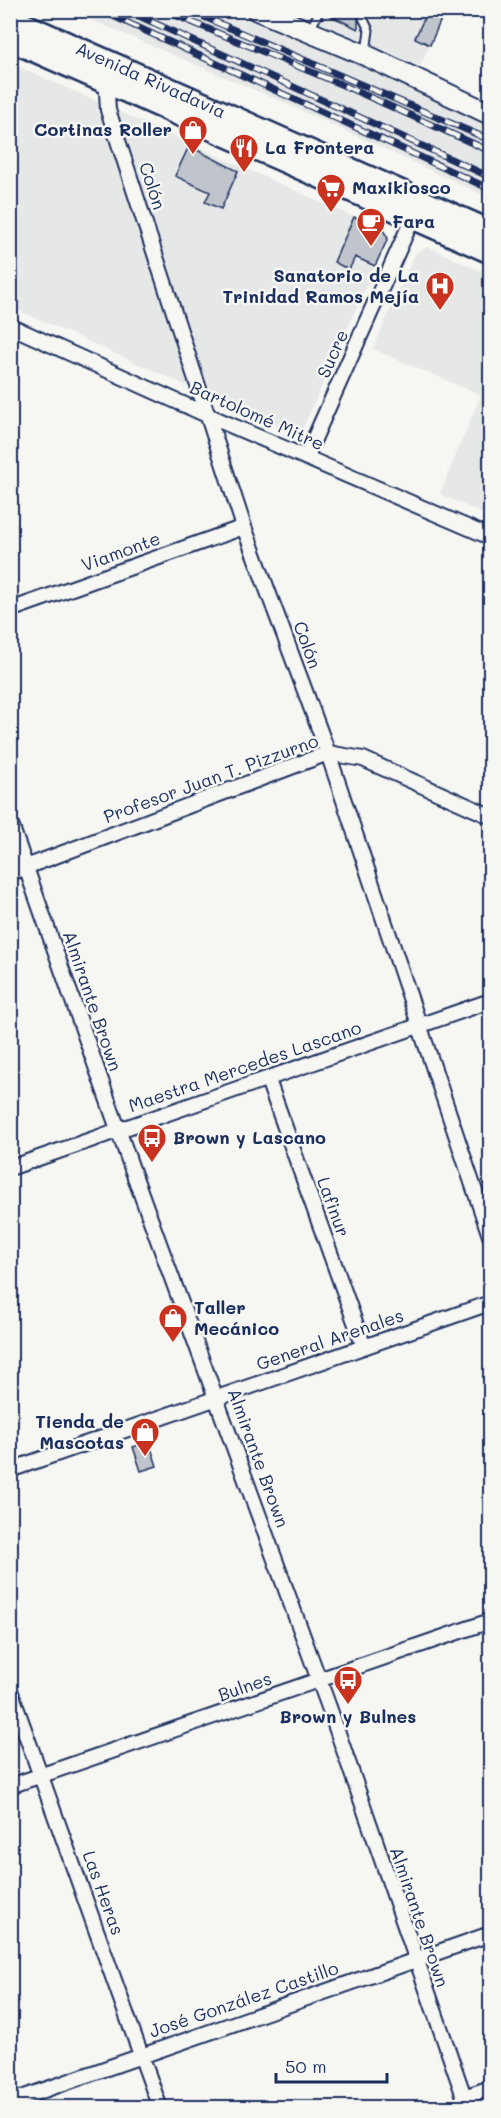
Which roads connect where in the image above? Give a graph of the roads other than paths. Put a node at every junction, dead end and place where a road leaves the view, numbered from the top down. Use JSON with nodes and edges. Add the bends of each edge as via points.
{"nodes":[{"id":1,"x":320,"y":10,"type":"edge"},
{"id":2,"x":264,"y":12,"type":"edge"},
{"id":3,"x":10,"y":18,"type":"edge"},
{"id":4,"x":363,"y":18,"type":"dead end"},
{"id":5,"x":309,"y":33,"type":"junction"},
{"id":6,"x":10,"y":40,"type":"edge"},
{"id":7,"x":365,"y":56,"type":"junction"},
{"id":8,"x":117,"y":65,"type":"junction"},
{"id":9,"x":108,"y":85,"type":"junction"},
{"id":10,"x":490,"y":114,"type":"edge"},
{"id":11,"x":417,"y":209,"type":"junction"},
{"id":12,"x":490,"y":231,"type":"edge"},
{"id":13,"x":490,"y":252,"type":"edge"},
{"id":14,"x":11,"y":327,"type":"edge"},
{"id":15,"x":207,"y":415,"type":"junction"},
{"id":16,"x":306,"y":457,"type":"junction"},
{"id":17,"x":244,"y":527,"type":"junction"},
{"id":18,"x":490,"y":537,"type":"edge"},
{"id":19,"x":10,"y":610,"type":"edge"},
{"id":20,"x":328,"y":753,"type":"junction"},
{"id":21,"x":490,"y":816,"type":"edge"},
{"id":22,"x":10,"y":822,"type":"edge"},
{"id":23,"x":26,"y":867,"type":"junction"},
{"id":24,"x":10,"y":873,"type":"edge"},
{"id":25,"x":490,"y":1001,"type":"edge"},
{"id":26,"x":419,"y":1026,"type":"junction"},
{"id":27,"x":268,"y":1080,"type":"junction"},
{"id":28,"x":118,"y":1130,"type":"junction"},
{"id":29,"x":10,"y":1168,"type":"edge"},
{"id":30,"x":490,"y":1236,"type":"edge"},
{"id":31,"x":490,"y":1303,"type":"edge"},
{"id":32,"x":364,"y":1347,"type":"junction"},
{"id":33,"x":217,"y":1398,"type":"junction"},
{"id":34,"x":10,"y":1470,"type":"edge"},
{"id":35,"x":490,"y":1622,"type":"edge"},
{"id":36,"x":319,"y":1681,"type":"junction"},
{"id":37,"x":10,"y":1690,"type":"edge"},
{"id":38,"x":41,"y":1775,"type":"junction"},
{"id":39,"x":10,"y":1786,"type":"edge"},
{"id":40,"x":490,"y":1934,"type":"edge"},
{"id":41,"x":415,"y":1960,"type":"junction"},
{"id":42,"x":142,"y":2055,"type":"junction"},
{"id":43,"x":490,"y":2088,"type":"edge"},
{"id":44,"x":10,"y":2102,"type":"edge"},
{"id":45,"x":466,"y":2102,"type":"edge"},
{"id":46,"x":160,"y":2108,"type":"edge"}],
"edges":[{"from":1,"to":5,"type":"lane"},
{"from":2,"to":5,"type":"main road"},
{"from":3,"to":8,"type":"main road","name":"Avenida Rivadavia"},
{"from":4,"to":7,"type":"lane","via":[[369,41]]},
{"from":5,"to":7,"type":"main road"},
{"from":6,"to":9,"type":"main road","name":"Avenida Rivadavia"},
{"from":7,"to":10,"type":"main road"},
{"from":8,"to":9,"type":"street","name":"Colón"},
{"from":8,"to":11,"type":"main road","name":"Avenida Rivadavia"},
{"from":9,"to":11,"type":"main road","name":"Avenida Rivadavia"},
{"from":9,"to":15,"type":"street","name":"Colón","via":[[108,110]]},
{"from":11,"to":12,"type":"main road","name":"Avenida Rivadavia"},
{"from":11,"to":13,"type":"main road","name":"Avenida Rivadavia"},
{"from":11,"to":16,"type":"street","name":"Sucre"},
{"from":14,"to":15,"type":"street","name":"Bartolomé Mitre"},
{"from":15,"to":16,"type":"street","name":"Bartolomé Mitre"},
{"from":15,"to":17,"type":"street","name":"Colón"},
{"from":16,"to":18,"type":"street","name":"Bartolomé Mitre"},
{"from":17,"to":19,"type":"street","name":"Viamonte"},
{"from":17,"to":20,"type":"street","name":"Colón"},
{"from":20,"to":21,"type":"street","name":"Profesor Juan T. Pizzurno","via":[[363,759]]},
{"from":20,"to":23,"type":"street","name":"Profesor Juan T. Pizzurno"},
{"from":20,"to":26,"type":"street","name":"Colón"},
{"from":22,"to":23,"type":"street","name":"Almirante Brown"},
{"from":23,"to":24,"type":"street","name":"Profesor Juan T. Pizzurno"},
{"from":23,"to":28,"type":"street","name":"Almirante Brown"},
{"from":25,"to":26,"type":"street","name":"Maestra Mercedes Lascano"},
{"from":26,"to":27,"type":"street","name":"Maestra Mercedes Lascano"},
{"from":26,"to":30,"type":"street","name":"Colón"},
{"from":27,"to":28,"type":"street","name":"Maestra Mercedes Lascano"},
{"from":27,"to":32,"type":"street","name":"Lafinur"},
{"from":28,"to":29,"type":"street","name":"Maestra Mercedes Lascano"},
{"from":28,"to":33,"type":"street","name":"Almirante Brown"},
{"from":31,"to":32,"type":"street","name":"General Arenales"},
{"from":32,"to":33,"type":"street","name":"General Arenales"},
{"from":33,"to":34,"type":"street","name":"General Arenales"},
{"from":33,"to":36,"type":"street","name":"Almirante Brown"},
{"from":35,"to":36,"type":"street","name":"Bulnes"},
{"from":36,"to":38,"type":"street","name":"Bulnes"},
{"from":36,"to":41,"type":"street","name":"Almirante Brown"},
{"from":37,"to":38,"type":"street","name":"Las Heras"},
{"from":38,"to":39,"type":"street","name":"Bulnes"},
{"from":38,"to":42,"type":"street","name":"Las Heras"},
{"from":40,"to":41,"type":"street","name":"José González Castillo"},
{"from":41,"to":42,"type":"street","name":"José González Castillo"},
{"from":41,"to":45,"type":"street","name":"Almirante Brown"},
{"from":42,"to":44,"type":"street","name":"José González Castillo"},
{"from":42,"to":46,"type":"street","name":"Las Heras"},
{"from":43,"to":45,"type":"street"}]}
